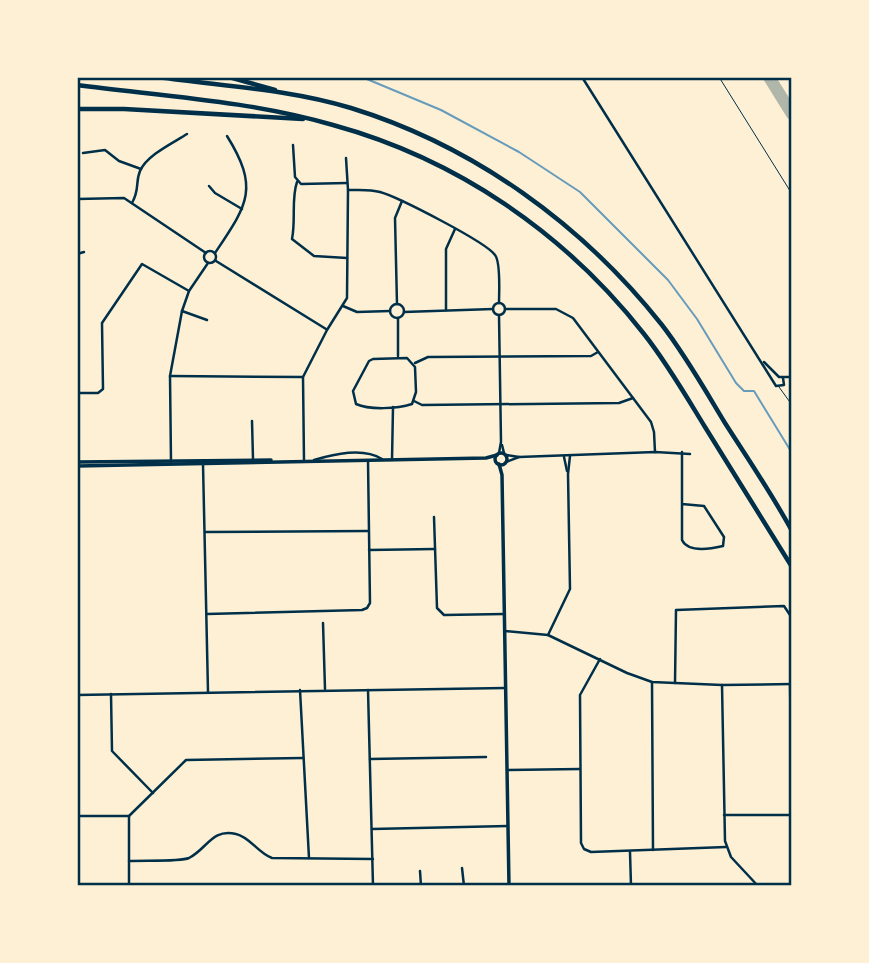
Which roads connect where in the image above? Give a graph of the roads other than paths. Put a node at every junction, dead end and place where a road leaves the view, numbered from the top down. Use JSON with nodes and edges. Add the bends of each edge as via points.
{"nodes":[{"id":1,"x":158,"y":77,"type":"edge"},
{"id":2,"x":229,"y":77,"type":"edge"},
{"id":3,"x":582,"y":77,"type":"edge"},
{"id":4,"x":719,"y":77,"type":"edge"},
{"id":5,"x":77,"y":85,"type":"edge"},
{"id":6,"x":296,"y":96,"type":"junction"},
{"id":7,"x":77,"y":109,"type":"edge"},
{"id":8,"x":317,"y":120,"type":"junction"},
{"id":9,"x":187,"y":134,"type":"dead end"},
{"id":10,"x":227,"y":136,"type":"dead end"},
{"id":11,"x":293,"y":145,"type":"dead end"},
{"id":12,"x":83,"y":153,"type":"dead end"},
{"id":13,"x":346,"y":158,"type":"dead end"},
{"id":14,"x":141,"y":169,"type":"junction"},
{"id":15,"x":298,"y":182,"type":"junction"},
{"id":16,"x":347,"y":183,"type":"junction"},
{"id":17,"x":209,"y":186,"type":"dead end"},
{"id":18,"x":348,"y":190,"type":"junction"},
{"id":19,"x":792,"y":194,"type":"edge"},
{"id":20,"x":77,"y":199,"type":"edge"},
{"id":21,"x":402,"y":201,"type":"junction"},
{"id":22,"x":132,"y":203,"type":"junction"},
{"id":23,"x":242,"y":209,"type":"junction"},
{"id":24,"x":455,"y":229,"type":"junction"},
{"id":25,"x":84,"y":252,"type":"dead end"},
{"id":26,"x":206,"y":253,"type":"junction"},
{"id":27,"x":215,"y":253,"type":"junction"},
{"id":28,"x":77,"y":254,"type":"edge"},
{"id":29,"x":347,"y":258,"type":"junction"},
{"id":30,"x":216,"y":261,"type":"junction"},
{"id":31,"x":208,"y":263,"type":"junction"},
{"id":32,"x":189,"y":292,"type":"junction"},
{"id":33,"x":499,"y":303,"type":"junction"},
{"id":34,"x":397,"y":304,"type":"junction"},
{"id":35,"x":343,"y":306,"type":"junction"},
{"id":36,"x":493,"y":309,"type":"junction"},
{"id":37,"x":505,"y":309,"type":"junction"},
{"id":38,"x":446,"y":310,"type":"junction"},
{"id":39,"x":182,"y":311,"type":"junction"},
{"id":40,"x":390,"y":312,"type":"junction"},
{"id":41,"x":404,"y":312,"type":"junction"},
{"id":42,"x":499,"y":315,"type":"junction"},
{"id":43,"x":398,"y":318,"type":"junction"},
{"id":44,"x":207,"y":320,"type":"dead end"},
{"id":45,"x":327,"y":330,"type":"junction"},
{"id":46,"x":598,"y":352,"type":"junction"},
{"id":47,"x":501,"y":356,"type":"junction"},
{"id":48,"x":398,"y":358,"type":"junction"},
{"id":49,"x":761,"y":360,"type":"junction"},
{"id":50,"x":414,"y":363,"type":"junction"},
{"id":51,"x":170,"y":376,"type":"junction"},
{"id":52,"x":303,"y":377,"type":"junction"},
{"id":53,"x":791,"y":377,"type":"edge"},
{"id":54,"x":783,"y":378,"type":"junction"},
{"id":55,"x":779,"y":387,"type":"junction"},
{"id":56,"x":77,"y":393,"type":"edge"},
{"id":57,"x":633,"y":398,"type":"junction"},
{"id":58,"x":414,"y":401,"type":"junction"},
{"id":59,"x":500,"y":404,"type":"junction"},
{"id":60,"x":792,"y":405,"type":"edge"},
{"id":61,"x":393,"y":407,"type":"junction"},
{"id":62,"x":252,"y":421,"type":"dead end"},
{"id":63,"x":655,"y":452,"type":"junction"},
{"id":64,"x":682,"y":453,"type":"junction"},
{"id":65,"x":502,"y":454,"type":"junction"},
{"id":66,"x":690,"y":454,"type":"dead end"},
{"id":67,"x":570,"y":456,"type":"junction"},
{"id":68,"x":519,"y":457,"type":"junction"},
{"id":69,"x":564,"y":457,"type":"junction"},
{"id":70,"x":486,"y":458,"type":"junction"},
{"id":71,"x":314,"y":460,"type":"junction"},
{"id":72,"x":368,"y":460,"type":"junction"},
{"id":73,"x":383,"y":460,"type":"junction"},
{"id":74,"x":393,"y":460,"type":"junction"},
{"id":75,"x":253,"y":461,"type":"junction"},
{"id":76,"x":303,"y":461,"type":"junction"},
{"id":77,"x":171,"y":463,"type":"junction"},
{"id":78,"x":203,"y":463,"type":"junction"},
{"id":79,"x":498,"y":463,"type":"junction"},
{"id":80,"x":505,"y":463,"type":"junction"},
{"id":81,"x":77,"y":464,"type":"edge"},
{"id":82,"x":568,"y":474,"type":"junction"},
{"id":83,"x":502,"y":475,"type":"junction"},
{"id":84,"x":682,"y":504,"type":"junction"},
{"id":85,"x":434,"y":517,"type":"dead end"},
{"id":86,"x":791,"y":528,"type":"edge"},
{"id":87,"x":205,"y":531,"type":"junction"},
{"id":88,"x":368,"y":531,"type":"junction"},
{"id":89,"x":435,"y":549,"type":"junction"},
{"id":90,"x":369,"y":550,"type":"junction"},
{"id":91,"x":792,"y":567,"type":"edge"},
{"id":92,"x":207,"y":614,"type":"junction"},
{"id":93,"x":505,"y":614,"type":"junction"},
{"id":94,"x":792,"y":618,"type":"edge"},
{"id":95,"x":323,"y":623,"type":"dead end"},
{"id":96,"x":505,"y":631,"type":"junction"},
{"id":97,"x":548,"y":635,"type":"junction"},
{"id":98,"x":600,"y":659,"type":"junction"},
{"id":99,"x":652,"y":682,"type":"junction"},
{"id":100,"x":675,"y":683,"type":"junction"},
{"id":101,"x":791,"y":684,"type":"edge"},
{"id":102,"x":722,"y":685,"type":"junction"},
{"id":103,"x":368,"y":688,"type":"junction"},
{"id":104,"x":505,"y":688,"type":"junction"},
{"id":105,"x":325,"y":689,"type":"junction"},
{"id":106,"x":300,"y":690,"type":"junction"},
{"id":107,"x":208,"y":692,"type":"junction"},
{"id":108,"x":111,"y":693,"type":"junction"},
{"id":109,"x":77,"y":695,"type":"edge"},
{"id":110,"x":486,"y":757,"type":"dead end"},
{"id":111,"x":303,"y":758,"type":"junction"},
{"id":112,"x":370,"y":759,"type":"junction"},
{"id":113,"x":791,"y":760,"type":"edge"},
{"id":114,"x":580,"y":769,"type":"junction"},
{"id":115,"x":507,"y":770,"type":"junction"},
{"id":116,"x":153,"y":793,"type":"junction"},
{"id":117,"x":724,"y":814,"type":"junction"},
{"id":118,"x":792,"y":815,"type":"edge"},
{"id":119,"x":77,"y":816,"type":"edge"},
{"id":120,"x":129,"y":816,"type":"junction"},
{"id":121,"x":508,"y":826,"type":"junction"},
{"id":122,"x":372,"y":829,"type":"junction"},
{"id":123,"x":726,"y":847,"type":"junction"},
{"id":124,"x":653,"y":851,"type":"junction"},
{"id":125,"x":630,"y":852,"type":"junction"},
{"id":126,"x":309,"y":858,"type":"junction"},
{"id":127,"x":373,"y":859,"type":"junction"},
{"id":128,"x":129,"y":861,"type":"junction"},
{"id":129,"x":462,"y":868,"type":"dead end"},
{"id":130,"x":420,"y":871,"type":"dead end"},
{"id":131,"x":129,"y":886,"type":"edge"},
{"id":132,"x":373,"y":886,"type":"edge"},
{"id":133,"x":421,"y":886,"type":"edge"},
{"id":134,"x":464,"y":886,"type":"edge"},
{"id":135,"x":509,"y":886,"type":"edge"},
{"id":136,"x":631,"y":886,"type":"edge"},
{"id":137,"x":758,"y":886,"type":"edge"}],
"edges":[{"from":1,"to":6,"type":"highway"},
{"from":2,"to":6,"type":"highway"},
{"from":3,"to":49,"type":"street"},
{"from":4,"to":19,"type":"lane"},
{"from":5,"to":8,"type":"highway"},
{"from":6,"to":86,"type":"highway","via":[[348,107],[424,135],[508,182],[565,225],[614,270],[663,326]]},
{"from":7,"to":8,"type":"highway"},
{"from":8,"to":91,"type":"highway","via":[[398,147],[477,186],[585,268],[658,353]]},
{"from":9,"to":14,"type":"street"},
{"from":10,"to":23,"type":"street","via":[[245,169]]},
{"from":11,"to":15,"type":"street"},
{"from":12,"to":14,"type":"street","via":[[105,150]]},
{"from":13,"to":16,"type":"street"},
{"from":14,"to":22,"type":"street"},
{"from":15,"to":16,"type":"street"},
{"from":15,"to":29,"type":"street","via":[[292,239],[314,256]]},
{"from":16,"to":18,"type":"street"},
{"from":17,"to":23,"type":"street"},
{"from":18,"to":21,"type":"street","via":[[369,190]]},
{"from":18,"to":29,"type":"street"},
{"from":20,"to":22,"type":"street","via":[[124,198]]},
{"from":21,"to":24,"type":"street"},
{"from":21,"to":34,"type":"street","via":[[395,218]]},
{"from":22,"to":26,"type":"street"},
{"from":23,"to":27,"type":"street"},
{"from":24,"to":33,"type":"street","via":[[496,256]]},
{"from":24,"to":38,"type":"street","via":[[446,249]]},
{"from":25,"to":28,"type":"street"},
{"from":26,"to":27,"type":"street"},
{"from":26,"to":31,"type":"street"},
{"from":27,"to":30,"type":"street"},
{"from":29,"to":35,"type":"street"},
{"from":30,"to":31,"type":"street"},
{"from":30,"to":45,"type":"street"},
{"from":31,"to":32,"type":"street"},
{"from":32,"to":39,"type":"street"},
{"from":32,"to":56,"type":"street","via":[[142,264],[102,323],[103,389]]},
{"from":33,"to":36,"type":"street"},
{"from":33,"to":37,"type":"street"},
{"from":34,"to":40,"type":"street"},
{"from":34,"to":41,"type":"street"},
{"from":35,"to":40,"type":"street","via":[[357,312]]},
{"from":35,"to":45,"type":"street"},
{"from":36,"to":38,"type":"street"},
{"from":36,"to":42,"type":"street"},
{"from":37,"to":42,"type":"street"},
{"from":37,"to":46,"type":"street","via":[[556,309],[573,318]]},
{"from":38,"to":41,"type":"street"},
{"from":39,"to":44,"type":"street"},
{"from":39,"to":51,"type":"street"},
{"from":40,"to":43,"type":"street"},
{"from":41,"to":43,"type":"street"},
{"from":42,"to":47,"type":"street"},
{"from":43,"to":48,"type":"street"},
{"from":45,"to":52,"type":"street"},
{"from":46,"to":47,"type":"street","via":[[591,356]]},
{"from":46,"to":57,"type":"street"},
{"from":47,"to":50,"type":"street","via":[[428,357]]},
{"from":47,"to":59,"type":"street"},
{"from":48,"to":50,"type":"street"},
{"from":48,"to":61,"type":"street","via":[[369,361],[352,396],[362,407]]},
{"from":49,"to":54,"type":"street"},
{"from":49,"to":55,"type":"street"},
{"from":50,"to":58,"type":"street"},
{"from":51,"to":52,"type":"street"},
{"from":51,"to":77,"type":"street"},
{"from":52,"to":76,"type":"street"},
{"from":53,"to":54,"type":"street"},
{"from":54,"to":55,"type":"street","via":[[784,385]]},
{"from":55,"to":60,"type":"lane"},
{"from":57,"to":59,"type":"street","via":[[619,403]]},
{"from":57,"to":63,"type":"street","via":[[653,426]]},
{"from":58,"to":59,"type":"street","via":[[422,405]]},
{"from":58,"to":61,"type":"street"},
{"from":59,"to":65,"type":"street"},
{"from":61,"to":74,"type":"street"},
{"from":62,"to":75,"type":"street"},
{"from":63,"to":64,"type":"street"},
{"from":63,"to":67,"type":"street"},
{"from":64,"to":66,"type":"street"},
{"from":64,"to":84,"type":"street"},
{"from":65,"to":68,"type":"street"},
{"from":65,"to":70,"type":"street"},
{"from":65,"to":79,"type":"street"},
{"from":65,"to":80,"type":"street"},
{"from":67,"to":69,"type":"street"},
{"from":67,"to":82,"type":"street"},
{"from":68,"to":69,"type":"street"},
{"from":68,"to":80,"type":"street"},
{"from":69,"to":82,"type":"street"},
{"from":70,"to":74,"type":"street"},
{"from":70,"to":79,"type":"street"},
{"from":71,"to":72,"type":"street"},
{"from":71,"to":73,"type":"street","via":[[331,454],[371,453]]},
{"from":71,"to":76,"type":"street"},
{"from":72,"to":73,"type":"street"},
{"from":72,"to":88,"type":"street"},
{"from":73,"to":74,"type":"street"},
{"from":75,"to":76,"type":"street"},
{"from":75,"to":78,"type":"street"},
{"from":77,"to":78,"type":"street"},
{"from":77,"to":81,"type":"street"},
{"from":78,"to":87,"type":"street"},
{"from":79,"to":80,"type":"street"},
{"from":79,"to":83,"type":"street"},
{"from":80,"to":83,"type":"street"},
{"from":82,"to":97,"type":"street","via":[[570,589]]},
{"from":83,"to":93,"type":"street"},
{"from":84,"to":84,"type":"street","via":[[685,546],[723,546],[724,537],[704,506]]},
{"from":85,"to":89,"type":"street"},
{"from":87,"to":88,"type":"street"},
{"from":87,"to":92,"type":"street"},
{"from":88,"to":90,"type":"street"},
{"from":89,"to":90,"type":"street"},
{"from":89,"to":93,"type":"street","via":[[439,612]]},
{"from":90,"to":92,"type":"street","via":[[370,603],[362,610]]},
{"from":92,"to":107,"type":"street"},
{"from":93,"to":96,"type":"street"},
{"from":94,"to":100,"type":"street","via":[[784,606],[676,610]]},
{"from":95,"to":105,"type":"street"},
{"from":96,"to":97,"type":"street"},
{"from":96,"to":104,"type":"street"},
{"from":97,"to":98,"type":"street"},
{"from":98,"to":99,"type":"street"},
{"from":98,"to":114,"type":"street","via":[[580,695]]},
{"from":99,"to":100,"type":"street"},
{"from":99,"to":124,"type":"street"},
{"from":100,"to":102,"type":"street"},
{"from":101,"to":102,"type":"street"},
{"from":101,"to":113,"type":"street"},
{"from":102,"to":117,"type":"street"},
{"from":103,"to":104,"type":"street"},
{"from":103,"to":105,"type":"street"},
{"from":103,"to":112,"type":"street"},
{"from":104,"to":115,"type":"street"},
{"from":105,"to":106,"type":"street"},
{"from":106,"to":107,"type":"street"},
{"from":106,"to":111,"type":"street"},
{"from":107,"to":108,"type":"street"},
{"from":108,"to":109,"type":"street"},
{"from":108,"to":116,"type":"street","via":[[112,751]]},
{"from":110,"to":112,"type":"street"},
{"from":111,"to":116,"type":"street","via":[[186,760]]},
{"from":111,"to":126,"type":"street"},
{"from":112,"to":122,"type":"street"},
{"from":113,"to":118,"type":"street"},
{"from":114,"to":115,"type":"street"},
{"from":114,"to":125,"type":"street","via":[[583,849]]},
{"from":115,"to":121,"type":"street"},
{"from":116,"to":120,"type":"street"},
{"from":117,"to":118,"type":"street"},
{"from":117,"to":123,"type":"street"},
{"from":119,"to":120,"type":"street"},
{"from":120,"to":128,"type":"street"},
{"from":121,"to":122,"type":"street"},
{"from":121,"to":135,"type":"street"},
{"from":122,"to":127,"type":"street"},
{"from":123,"to":124,"type":"street"},
{"from":123,"to":137,"type":"street"},
{"from":124,"to":125,"type":"street"},
{"from":125,"to":136,"type":"street"},
{"from":126,"to":127,"type":"street"},
{"from":126,"to":128,"type":"street","via":[[272,858],[239,834],[230,833],[214,836],[189,858]]},
{"from":127,"to":132,"type":"street"},
{"from":128,"to":131,"type":"street"},
{"from":129,"to":134,"type":"street"},
{"from":130,"to":133,"type":"street"}]}
